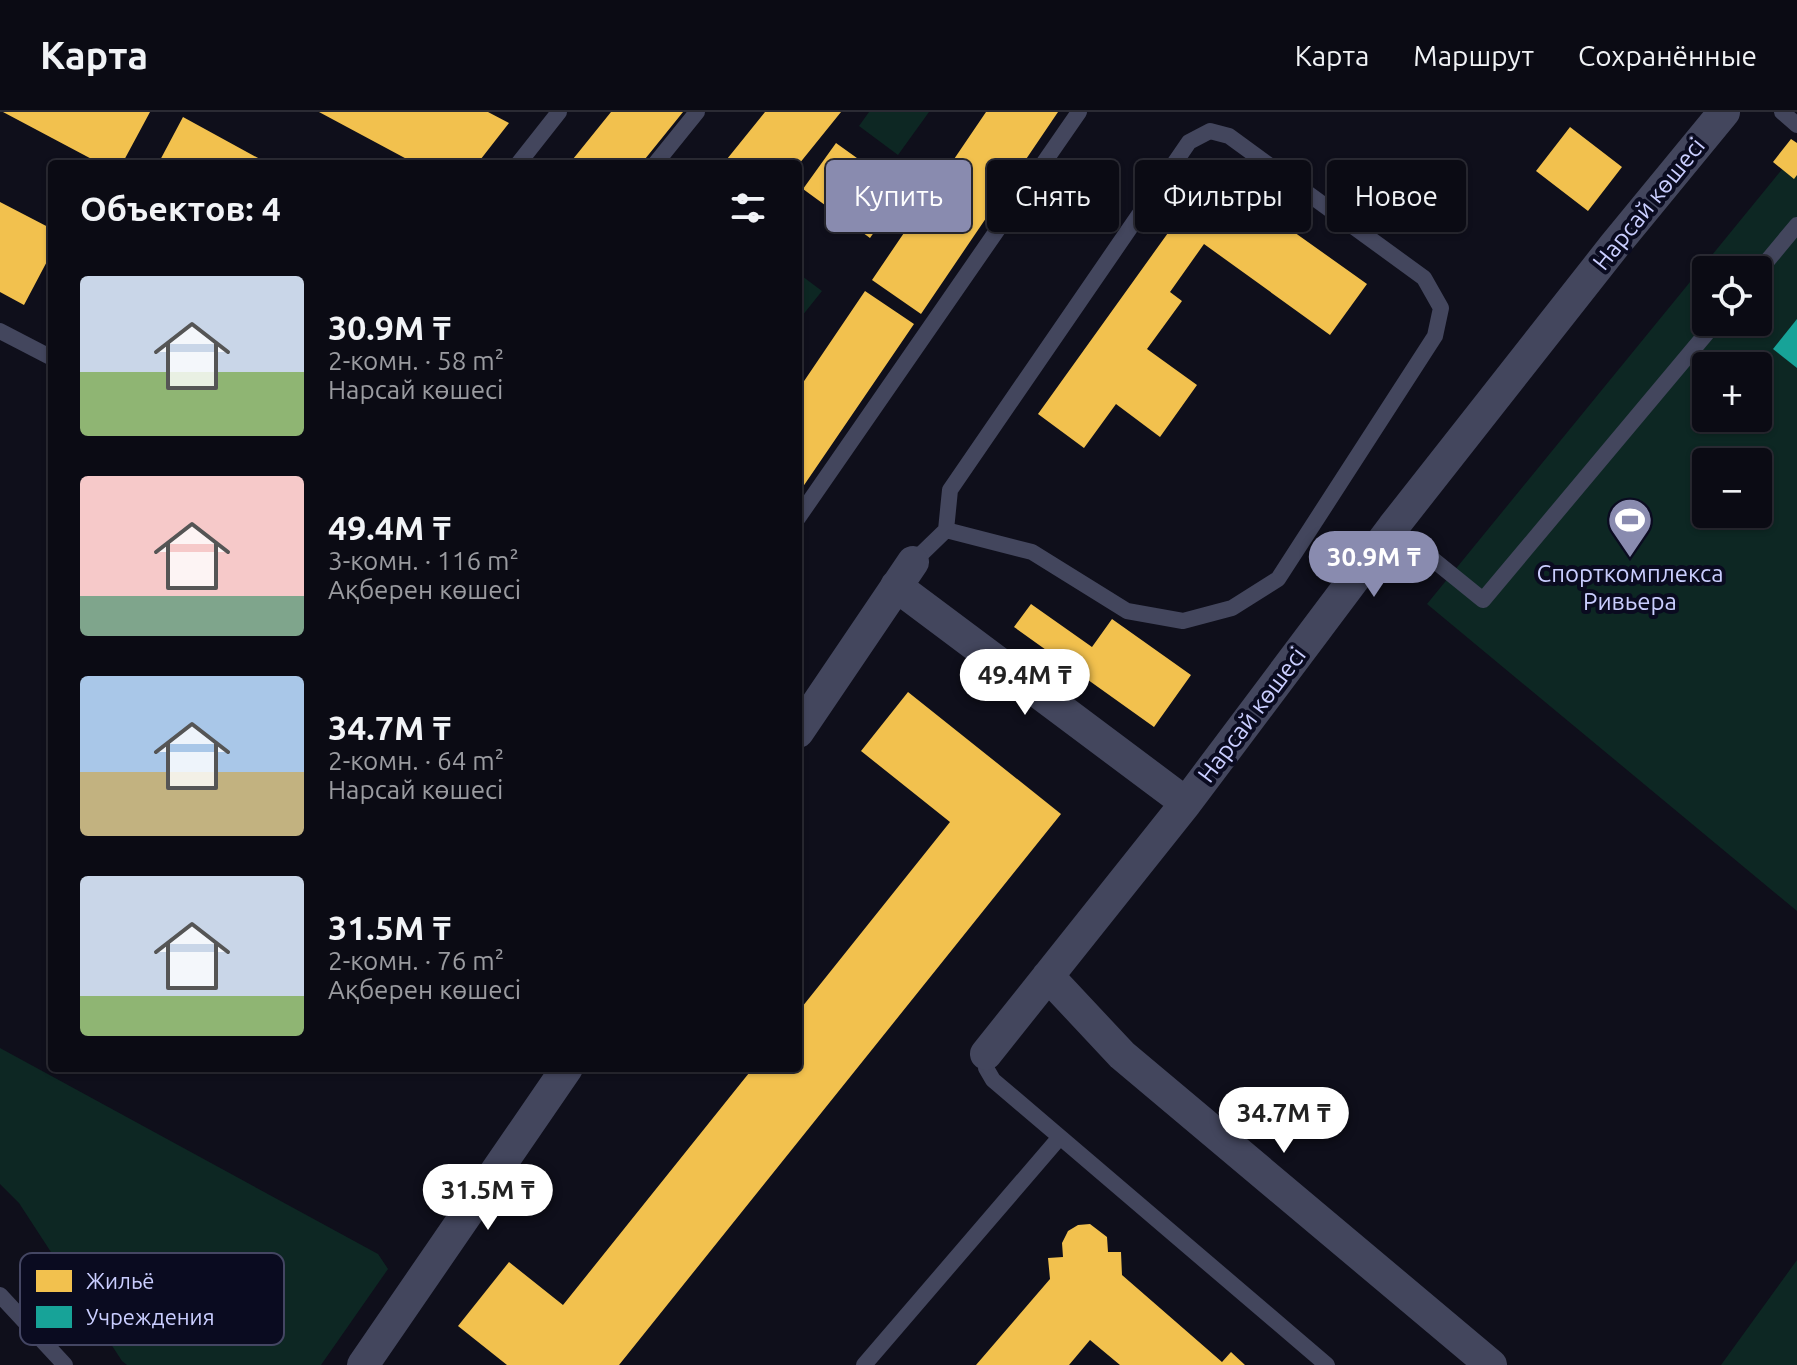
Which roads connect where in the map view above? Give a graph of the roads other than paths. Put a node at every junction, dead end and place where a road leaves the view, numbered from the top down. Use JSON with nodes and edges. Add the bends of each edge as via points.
{"nodes":[{"id":1,"x":559,"y":112,"type":"edge"},
{"id":2,"x":697,"y":112,"type":"edge"},
{"id":3,"x":1079,"y":112,"type":"edge"},
{"id":4,"x":1724,"y":112,"type":"edge"},
{"id":5,"x":1782,"y":112,"type":"edge"},
{"id":6,"x":1797,"y":125,"type":"edge"},
{"id":7,"x":521,"y":160,"type":"edge"},
{"id":8,"x":658,"y":160,"type":"edge"},
{"id":9,"x":1797,"y":225,"type":"edge"},
{"id":10,"x":1771,"y":256,"type":"edge"},
{"id":11,"x":0,"y":331,"type":"edge"},
{"id":12,"x":1704,"y":336,"type":"edge"},
{"id":13,"x":48,"y":356,"type":"edge"},
{"id":14,"x":802,"y":512,"type":"edge"},
{"id":15,"x":1393,"y":527,"type":"junction"},
{"id":16,"x":946,"y":530,"type":"junction"},
{"id":17,"x":905,"y":574,"type":"junction"},
{"id":18,"x":802,"y":726,"type":"edge"},
{"id":19,"x":1186,"y":803,"type":"junction"},
{"id":20,"x":1048,"y":976,"type":"junction"},
{"id":21,"x":986,"y":1054,"type":"joint"},
{"id":22,"x":564,"y":1072,"type":"edge"},
{"id":23,"x":1060,"y":1137,"type":"junction"},
{"id":24,"x":0,"y":1295,"type":"edge"},
{"id":25,"x":20,"y":1317,"type":"edge"},
{"id":26,"x":46,"y":1345,"type":"edge"},
{"id":27,"x":65,"y":1365,"type":"edge"},
{"id":28,"x":363,"y":1365,"type":"edge"},
{"id":29,"x":864,"y":1365,"type":"edge"},
{"id":30,"x":1327,"y":1365,"type":"edge"},
{"id":31,"x":1491,"y":1365,"type":"edge"}],
"edges":[{"from":1,"to":7,"type":"lane"},
{"from":2,"to":8,"type":"lane"},
{"from":3,"to":14,"type":"lane"},
{"from":4,"to":15,"type":"street","name":"Нарсай көшесі"},
{"from":5,"to":6,"type":"lane"},
{"from":9,"to":10,"type":"lane"},
{"from":11,"to":13,"type":"lane"},
{"from":12,"to":15,"type":"lane","via":[[1483,600]]},
{"from":15,"to":19,"type":"street","name":"Нарсай көшесі"},
{"from":16,"to":16,"type":"lane","via":[[1032,552],[1127,611],[1183,621],[1232,608],[1278,579],[1435,336],[1441,308],[1424,278],[1229,136],[1210,131],[1189,142],[950,490]]},
{"from":16,"to":17,"type":"lane"},
{"from":17,"to":18,"type":"street"},
{"from":17,"to":19,"type":"street"},
{"from":19,"to":20,"type":"street","name":"Нарсай көшесі"},
{"from":20,"to":21,"type":"street","name":"Нарсай көшесі"},
{"from":20,"to":31,"type":"street","via":[[1122,1055]]},
{"from":21,"to":23,"type":"lane","via":[[993,1080]]},
{"from":22,"to":28,"type":"street"},
{"from":23,"to":29,"type":"lane"},
{"from":23,"to":30,"type":"lane"},
{"from":24,"to":25,"type":"lane"},
{"from":26,"to":27,"type":"lane"}]}
